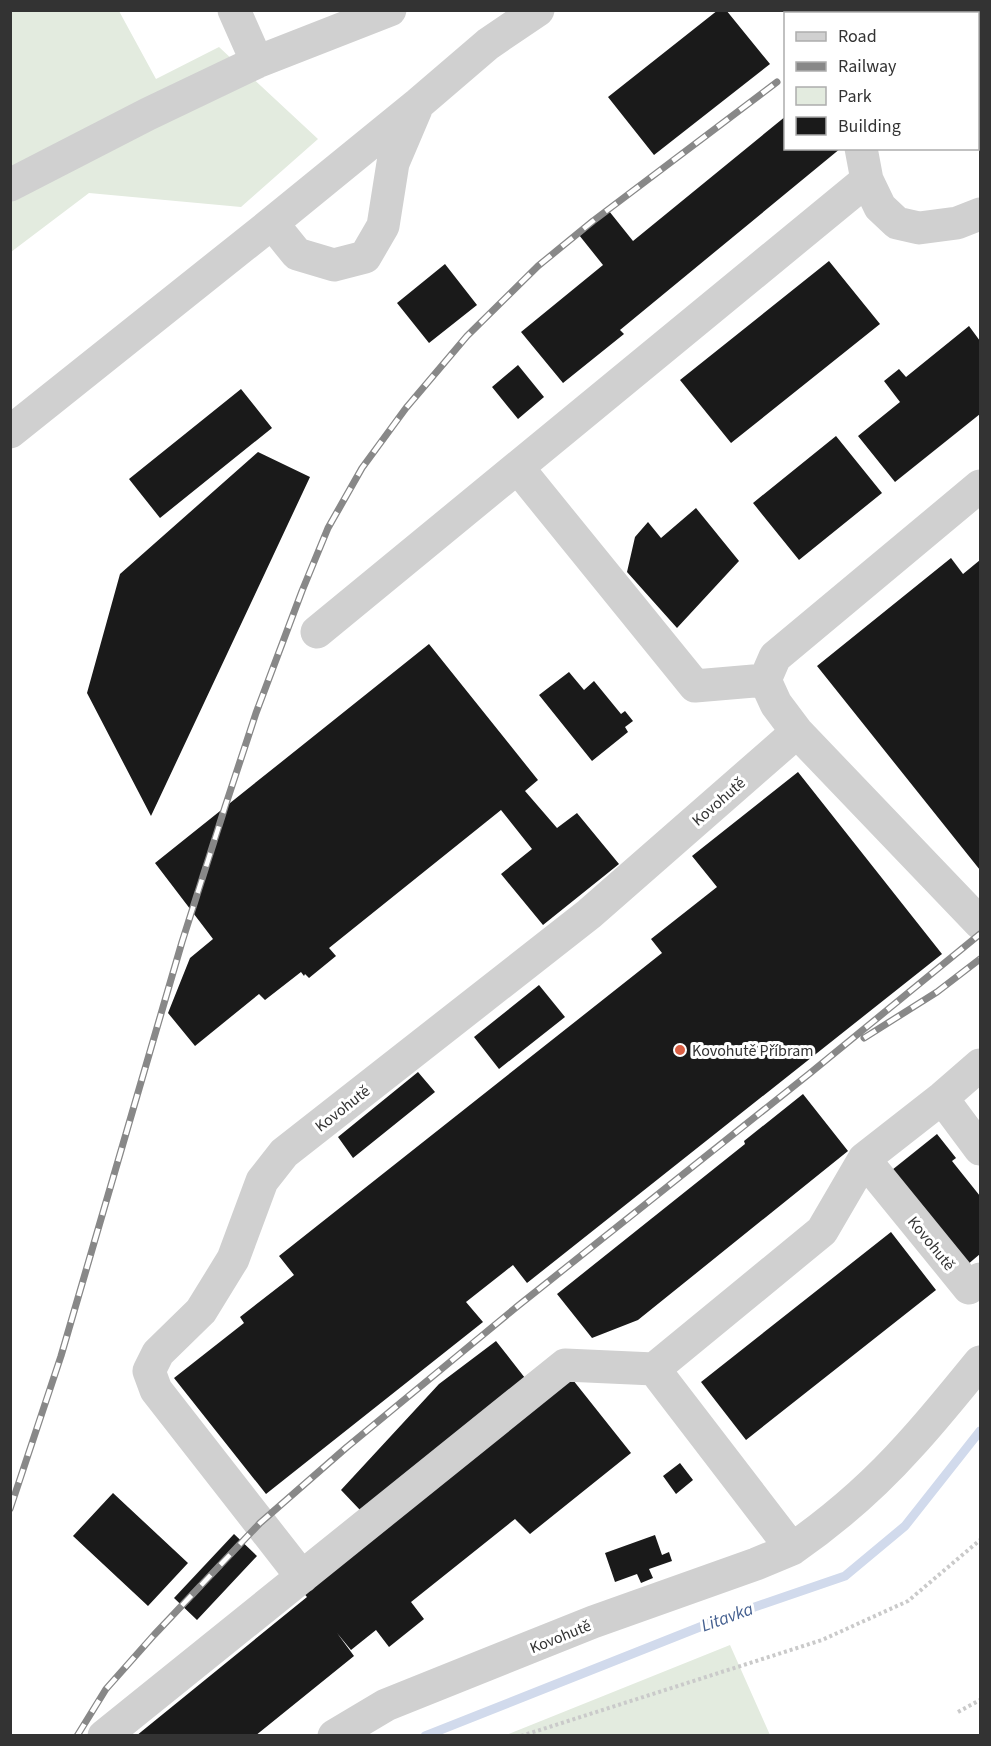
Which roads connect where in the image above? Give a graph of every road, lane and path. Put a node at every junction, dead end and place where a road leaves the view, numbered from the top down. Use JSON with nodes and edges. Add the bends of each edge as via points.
{"nodes":[{"id":1,"x":234,"y":10,"type":"edge"},
{"id":2,"x":390,"y":10,"type":"edge"},
{"id":3,"x":538,"y":10,"type":"edge"},
{"id":4,"x":257,"y":62,"type":"junction"},
{"id":5,"x":418,"y":104,"type":"junction"},
{"id":6,"x":864,"y":164,"type":"edge"},
{"id":7,"x":10,"y":185,"type":"edge"},
{"id":8,"x":981,"y":214,"type":"edge"},
{"id":9,"x":272,"y":223,"type":"junction"},
{"id":10,"x":10,"y":432,"type":"edge"},
{"id":11,"x":518,"y":468,"type":"junction"},
{"id":12,"x":981,"y":486,"type":"edge"},
{"id":13,"x":317,"y":632,"type":"dead end"},
{"id":14,"x":765,"y":680,"type":"junction"},
{"id":15,"x":797,"y":732,"type":"junction"},
{"id":16,"x":978,"y":916,"type":"edge"},
{"id":17,"x":981,"y":1065,"type":"edge"},
{"id":18,"x":942,"y":1098,"type":"junction"},
{"id":19,"x":981,"y":1149,"type":"edge"},
{"id":20,"x":864,"y":1159,"type":"junction"},
{"id":21,"x":981,"y":1279,"type":"edge"},
{"id":22,"x":981,"y":1362,"type":"edge"},
{"id":23,"x":654,"y":1369,"type":"junction"},
{"id":24,"x":981,"y":1540,"type":"edge"},
{"id":25,"x":792,"y":1549,"type":"junction"},
{"id":26,"x":302,"y":1577,"type":"junction"},
{"id":27,"x":981,"y":1700,"type":"edge"},
{"id":28,"x":958,"y":1712,"type":"dead end"},
{"id":29,"x":104,"y":1736,"type":"edge"},
{"id":30,"x":334,"y":1736,"type":"edge"},
{"id":31,"x":521,"y":1736,"type":"edge"}],
"edges":[{"from":1,"to":4,"type":"street"},
{"from":2,"to":4,"type":"street"},
{"from":3,"to":5,"type":"street","via":[[488,44]]},
{"from":4,"to":7,"type":"street"},
{"from":5,"to":9,"type":"street"},
{"from":5,"to":9,"type":"street","via":[[393,163],[383,226],[365,257],[334,265],[297,254]]},
{"from":6,"to":8,"type":"street","via":[[880,207],[897,223],[919,228],[957,224]]},
{"from":6,"to":11,"type":"street"},
{"from":9,"to":10,"type":"street"},
{"from":11,"to":13,"type":"street"},
{"from":11,"to":14,"type":"street","via":[[695,686]]},
{"from":12,"to":14,"type":"street","via":[[775,657]]},
{"from":14,"to":15,"type":"street","via":[[776,704]]},
{"from":15,"to":16,"type":"street"},
{"from":15,"to":26,"type":"street","name":"Kovohutě","via":[[589,914],[284,1154],[262,1181],[233,1259],[201,1311],[158,1353],[149,1371],[156,1390]]},
{"from":17,"to":18,"type":"street"},
{"from":18,"to":19,"type":"street"},
{"from":18,"to":20,"type":"street"},
{"from":20,"to":21,"type":"street","name":"Kovohutě","via":[[969,1288]]},
{"from":20,"to":23,"type":"street","via":[[822,1231]]},
{"from":22,"to":25,"type":"street","name":"Kovohutě","via":[[873,1483]]},
{"from":23,"to":25,"type":"street"},
{"from":23,"to":26,"type":"street","via":[[565,1365]]},
{"from":24,"to":31,"type":"path","via":[[908,1600],[822,1640]]},
{"from":25,"to":30,"type":"street","name":"Kovohutě","via":[[386,1705]]},
{"from":26,"to":29,"type":"street"},
{"from":27,"to":28,"type":"path"}]}
